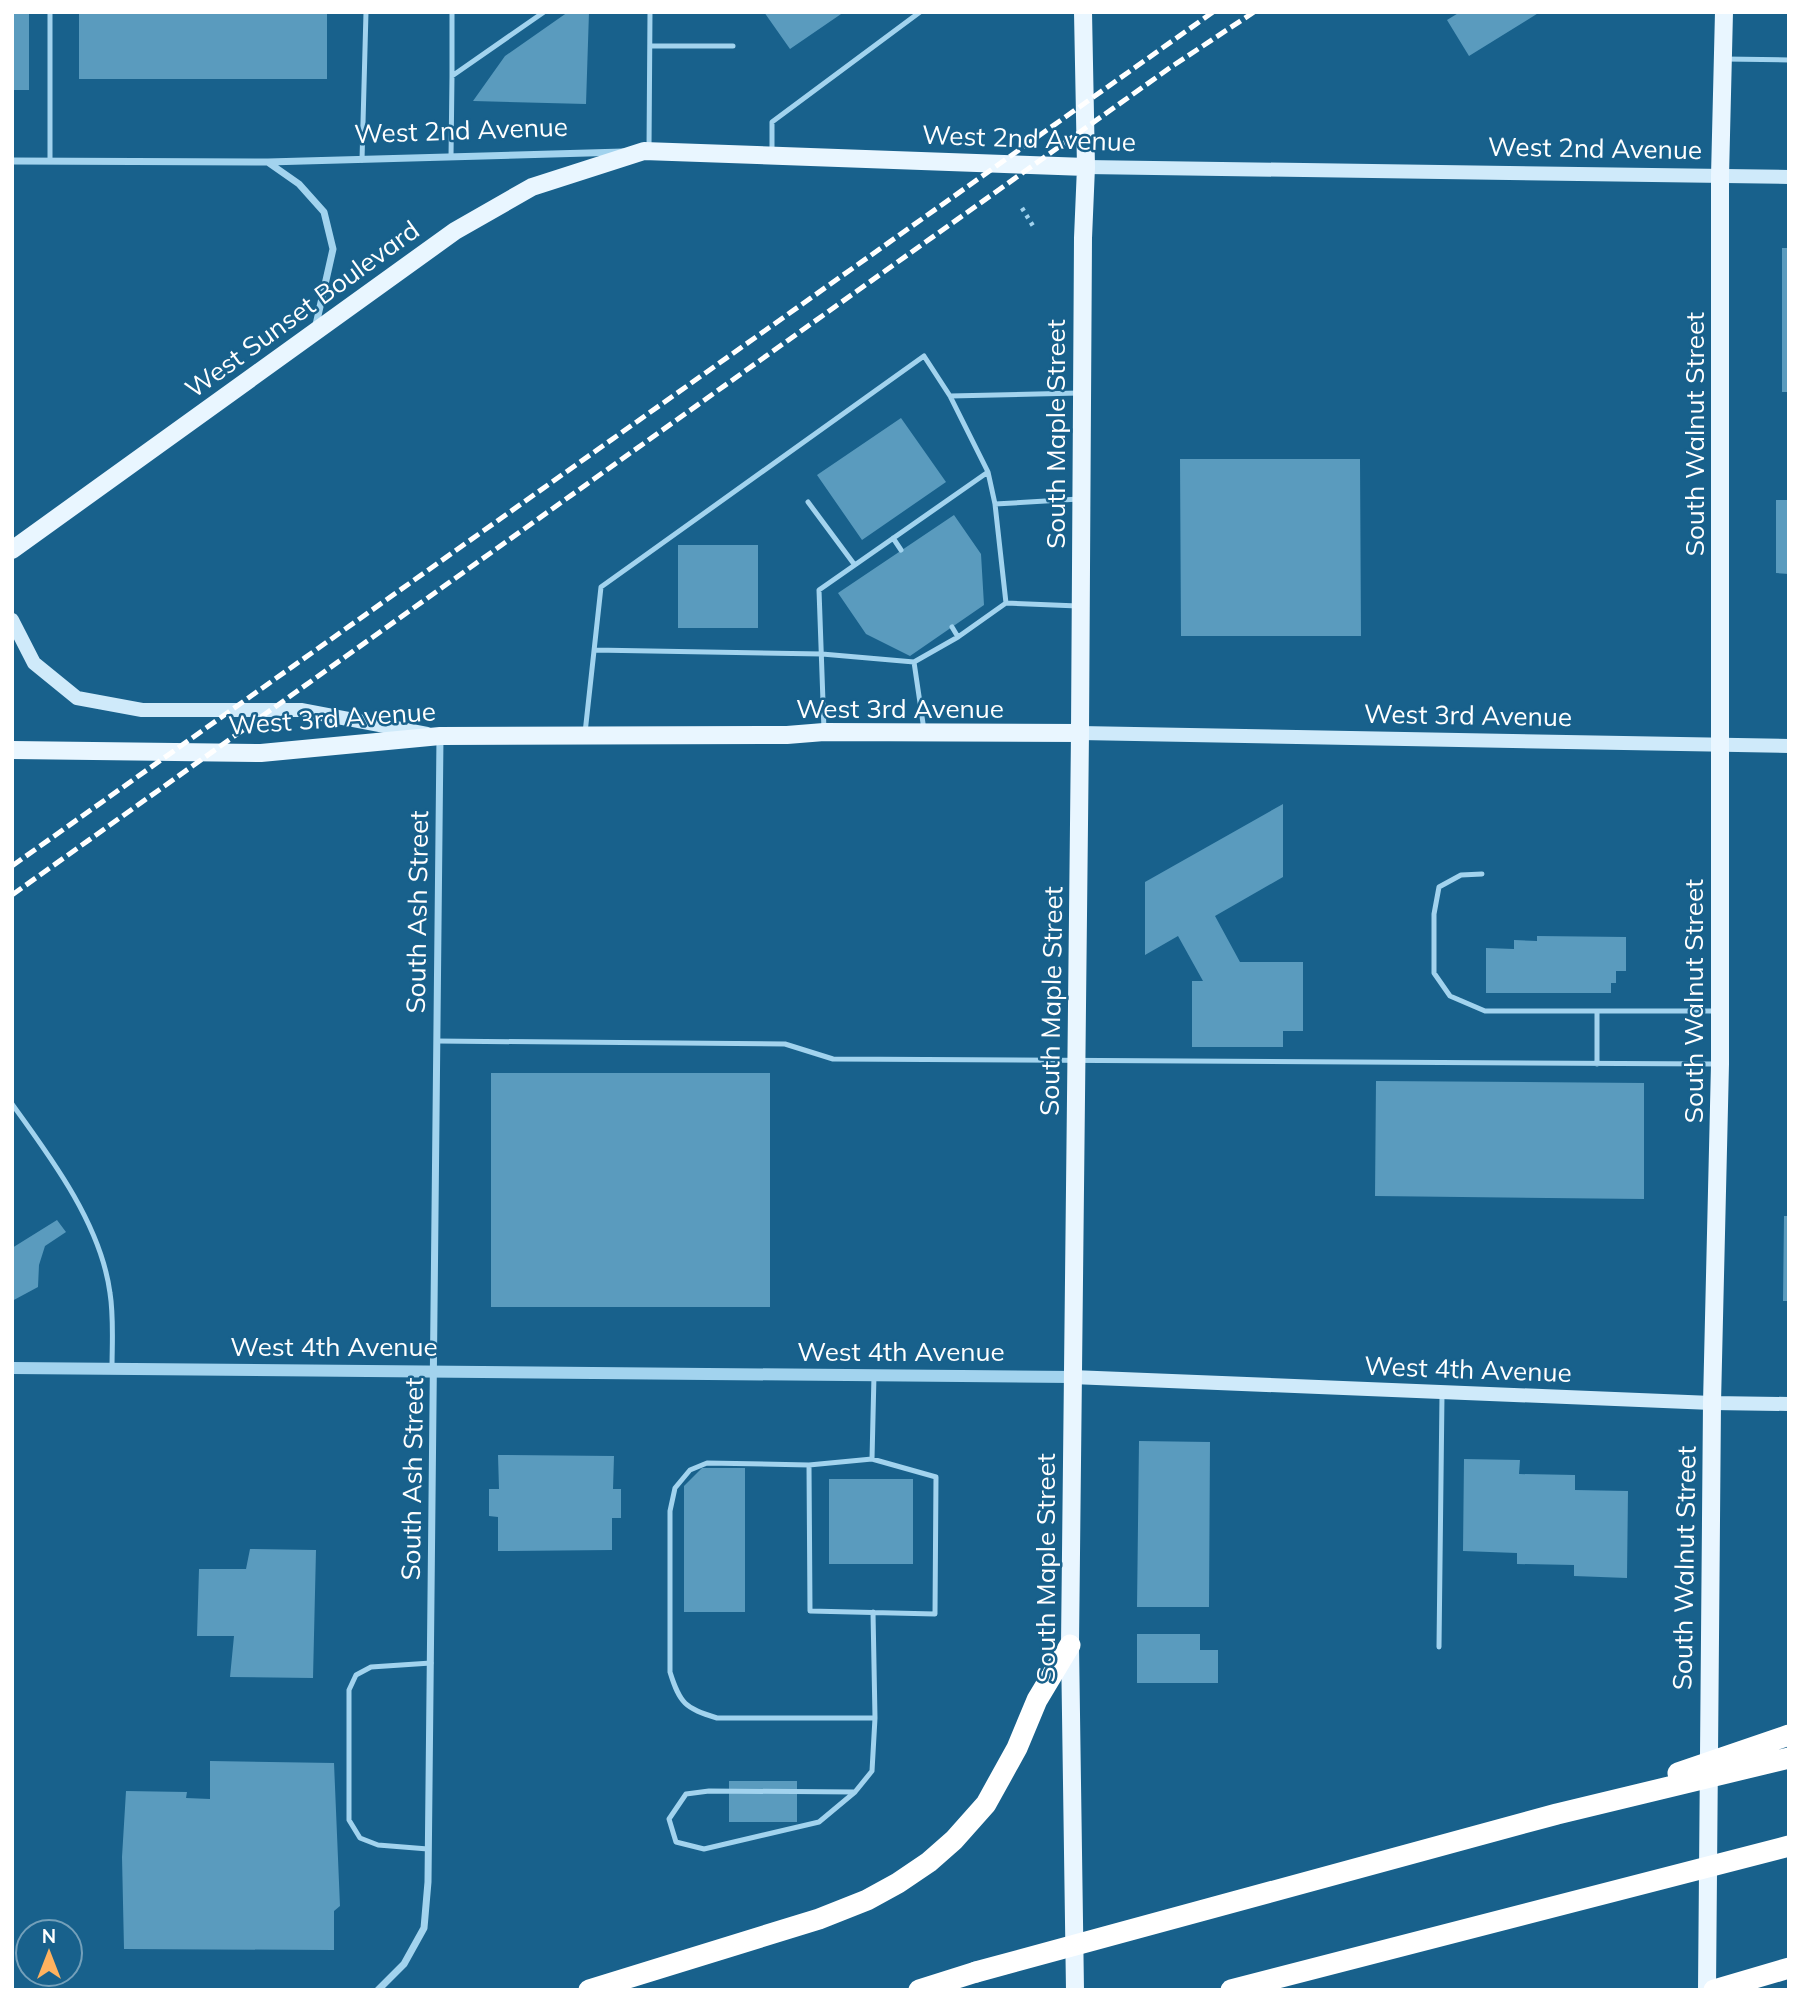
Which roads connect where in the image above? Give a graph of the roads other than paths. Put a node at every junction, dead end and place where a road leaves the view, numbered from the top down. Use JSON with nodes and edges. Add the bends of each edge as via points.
{"nodes":[{"id":1,"x":50,"y":12,"type":"edge"},
{"id":2,"x":366,"y":12,"type":"edge"},
{"id":3,"x":452,"y":12,"type":"edge"},
{"id":4,"x":544,"y":12,"type":"edge"},
{"id":5,"x":650,"y":12,"type":"edge"},
{"id":6,"x":920,"y":12,"type":"edge"},
{"id":7,"x":1083,"y":12,"type":"edge"},
{"id":8,"x":1724,"y":12,"type":"edge"},
{"id":9,"x":650,"y":46,"type":"junction"},
{"id":10,"x":733,"y":46,"type":"dead end"},
{"id":11,"x":1722,"y":59,"type":"junction"},
{"id":12,"x":1789,"y":60,"type":"edge"},
{"id":13,"x":452,"y":76,"type":"junction"},
{"id":14,"x":647,"y":151,"type":"junction"},
{"id":15,"x":451,"y":156,"type":"junction"},
{"id":16,"x":772,"y":156,"type":"junction"},
{"id":17,"x":362,"y":160,"type":"junction"},
{"id":18,"x":12,"y":161,"type":"edge"},
{"id":19,"x":50,"y":162,"type":"junction"},
{"id":20,"x":268,"y":162,"type":"junction"},
{"id":21,"x":1086,"y":167,"type":"junction"},
{"id":22,"x":1720,"y":176,"type":"junction"},
{"id":23,"x":1789,"y":177,"type":"edge"},
{"id":24,"x":314,"y":331,"type":"junction"},
{"id":25,"x":1082,"y":393,"type":"junction"},
{"id":26,"x":950,"y":396,"type":"junction"},
{"id":27,"x":988,"y":472,"type":"junction"},
{"id":28,"x":1081,"y":499,"type":"junction"},
{"id":29,"x":808,"y":502,"type":"dead end"},
{"id":30,"x":995,"y":503,"type":"junction"},
{"id":31,"x":893,"y":538,"type":"junction"},
{"id":32,"x":901,"y":550,"type":"dead end"},
{"id":33,"x":12,"y":551,"type":"edge"},
{"id":34,"x":854,"y":564,"type":"junction"},
{"id":35,"x":1006,"y":603,"type":"junction"},
{"id":36,"x":1081,"y":606,"type":"junction"},
{"id":37,"x":12,"y":620,"type":"edge"},
{"id":38,"x":952,"y":628,"type":"dead end"},
{"id":39,"x":957,"y":637,"type":"junction"},
{"id":40,"x":594,"y":650,"type":"junction"},
{"id":41,"x":822,"y":654,"type":"junction"},
{"id":42,"x":914,"y":662,"type":"junction"},
{"id":43,"x":824,"y":732,"type":"junction"},
{"id":44,"x":925,"y":733,"type":"junction"},
{"id":45,"x":1080,"y":733,"type":"junction"},
{"id":46,"x":440,"y":737,"type":"junction"},
{"id":47,"x":584,"y":737,"type":"junction"},
{"id":48,"x":1720,"y":746,"type":"junction"},
{"id":49,"x":1789,"y":746,"type":"edge"},
{"id":50,"x":12,"y":750,"type":"edge"},
{"id":51,"x":1482,"y":874,"type":"dead end"},
{"id":52,"x":1597,"y":1011,"type":"junction"},
{"id":53,"x":1720,"y":1011,"type":"junction"},
{"id":54,"x":437,"y":1041,"type":"junction"},
{"id":55,"x":1077,"y":1062,"type":"junction"},
{"id":56,"x":1597,"y":1063,"type":"junction"},
{"id":57,"x":1720,"y":1064,"type":"junction"},
{"id":58,"x":12,"y":1104,"type":"edge"},
{"id":59,"x":12,"y":1368,"type":"edge"},
{"id":60,"x":112,"y":1369,"type":"junction"},
{"id":61,"x":434,"y":1371,"type":"junction"},
{"id":62,"x":874,"y":1375,"type":"junction"},
{"id":63,"x":1072,"y":1377,"type":"junction"},
{"id":64,"x":1442,"y":1392,"type":"junction"},
{"id":65,"x":1712,"y":1403,"type":"junction"},
{"id":66,"x":1789,"y":1404,"type":"edge"},
{"id":67,"x":873,"y":1459,"type":"junction"},
{"id":68,"x":809,"y":1465,"type":"junction"},
{"id":69,"x":873,"y":1612,"type":"junction"},
{"id":70,"x":1070,"y":1645,"type":"junction"},
{"id":71,"x":1439,"y":1647,"type":"dead end"},
{"id":72,"x":430,"y":1664,"type":"junction"},
{"id":73,"x":875,"y":1718,"type":"junction"},
{"id":74,"x":1789,"y":1735,"type":"edge"},
{"id":75,"x":1789,"y":1758,"type":"edge"},
{"id":76,"x":855,"y":1793,"type":"junction"},
{"id":77,"x":1557,"y":1814,"type":"junction"},
{"id":78,"x":1789,"y":1846,"type":"edge"},
{"id":79,"x":428,"y":1849,"type":"junction"},
{"id":80,"x":1789,"y":1968,"type":"edge"},
{"id":81,"x":1789,"y":1975,"type":"edge"},
{"id":82,"x":379,"y":1990,"type":"edge"},
{"id":83,"x":589,"y":1990,"type":"edge"},
{"id":84,"x":919,"y":1990,"type":"edge"},
{"id":85,"x":1075,"y":1990,"type":"edge"},
{"id":86,"x":1231,"y":1990,"type":"edge"},
{"id":87,"x":1707,"y":1990,"type":"edge"},
{"id":88,"x":1715,"y":1990,"type":"edge"}],
"edges":[{"from":1,"to":19,"type":"lane"},
{"from":2,"to":17,"type":"lane"},
{"from":3,"to":13,"type":"lane"},
{"from":4,"to":13,"type":"lane"},
{"from":5,"to":9,"type":"lane"},
{"from":6,"to":16,"type":"lane","via":[[772,122]]},
{"from":7,"to":21,"type":"main road","name":"South Maple Street"},
{"from":8,"to":11,"type":"main road","name":"South Walnut Street"},
{"from":9,"to":10,"type":"lane"},
{"from":9,"to":14,"type":"lane"},
{"from":11,"to":12,"type":"lane"},
{"from":11,"to":22,"type":"main road","name":"South Walnut Street"},
{"from":13,"to":15,"type":"lane"},
{"from":14,"to":15,"type":"street","name":"West 2nd Avenue"},
{"from":14,"to":16,"type":"main road","name":"West 2nd Avenue"},
{"from":14,"to":24,"type":"main road","name":"West Sunset Boulevard","via":[[532,187],[454,231]]},
{"from":15,"to":17,"type":"street","name":"West 2nd Avenue"},
{"from":16,"to":21,"type":"main road","name":"West 2nd Avenue"},
{"from":17,"to":20,"type":"street","name":"West 2nd Avenue"},
{"from":18,"to":19,"type":"street","name":"West 2nd Avenue"},
{"from":19,"to":20,"type":"street","name":"West 2nd Avenue"},
{"from":20,"to":24,"type":"street","via":[[299,184],[324,212],[333,249]]},
{"from":21,"to":22,"type":"main road","name":"West 2nd Avenue"},
{"from":21,"to":25,"type":"main road","name":"South Maple Street"},
{"from":22,"to":23,"type":"main road","name":"West 2nd Avenue"},
{"from":22,"to":48,"type":"main road","name":"South Walnut Street"},
{"from":24,"to":33,"type":"main road","name":"West Sunset Boulevard"},
{"from":25,"to":26,"type":"lane"},
{"from":25,"to":28,"type":"main road","name":"South Maple Street"},
{"from":26,"to":27,"type":"lane"},
{"from":26,"to":40,"type":"lane","via":[[924,356],[601,587]]},
{"from":27,"to":30,"type":"lane"},
{"from":27,"to":31,"type":"lane"},
{"from":28,"to":30,"type":"lane"},
{"from":28,"to":36,"type":"main road","name":"South Maple Street"},
{"from":29,"to":34,"type":"lane"},
{"from":30,"to":35,"type":"lane"},
{"from":31,"to":32,"type":"lane"},
{"from":31,"to":34,"type":"lane"},
{"from":34,"to":41,"type":"lane","via":[[820,590]]},
{"from":35,"to":36,"type":"lane"},
{"from":35,"to":39,"type":"lane"},
{"from":36,"to":45,"type":"main road","name":"South Maple Street"},
{"from":37,"to":46,"type":"main road","via":[[34,663],[77,698],[142,710],[301,710]]},
{"from":38,"to":39,"type":"lane"},
{"from":39,"to":42,"type":"lane"},
{"from":40,"to":41,"type":"lane"},
{"from":40,"to":47,"type":"lane"},
{"from":41,"to":42,"type":"lane"},
{"from":41,"to":43,"type":"lane"},
{"from":42,"to":44,"type":"lane"},
{"from":43,"to":44,"type":"main road","name":"West 3rd Avenue"},
{"from":43,"to":47,"type":"main road","name":"West 3rd Avenue"},
{"from":44,"to":45,"type":"main road","name":"West 3rd Avenue"},
{"from":45,"to":48,"type":"main road","name":"West 3rd Avenue"},
{"from":45,"to":55,"type":"main road","name":"South Maple Street"},
{"from":46,"to":47,"type":"main road","name":"West 3rd Avenue"},
{"from":46,"to":50,"type":"main road","name":"West 3rd Avenue","via":[[261,753]]},
{"from":46,"to":54,"type":"street","name":"South Ash Street"},
{"from":48,"to":49,"type":"main road","name":"West 3rd Avenue"},
{"from":48,"to":53,"type":"main road","name":"South Walnut Street"},
{"from":51,"to":52,"type":"lane","via":[[1461,875],[1440,887],[1434,914],[1434,973],[1450,996],[1485,1011]]},
{"from":52,"to":53,"type":"lane"},
{"from":52,"to":56,"type":"lane"},
{"from":53,"to":57,"type":"main road","name":"South Walnut Street"},
{"from":54,"to":55,"type":"lane","via":[[785,1044],[833,1059]]},
{"from":54,"to":61,"type":"street","name":"South Ash Street"},
{"from":55,"to":56,"type":"lane"},
{"from":55,"to":63,"type":"main road","name":"South Maple Street"},
{"from":56,"to":57,"type":"lane"},
{"from":57,"to":65,"type":"main road","name":"South Walnut Street"},
{"from":58,"to":60,"type":"lane","via":[[50,1157],[96,1240],[110,1293]]},
{"from":59,"to":60,"type":"street","name":"West 4th Avenue"},
{"from":60,"to":61,"type":"street","name":"West 4th Avenue"},
{"from":61,"to":62,"type":"street","name":"West 4th Avenue"},
{"from":61,"to":72,"type":"street","name":"South Ash Street"},
{"from":62,"to":63,"type":"street","name":"West 4th Avenue"},
{"from":62,"to":67,"type":"lane"},
{"from":63,"to":64,"type":"main road","name":"West 4th Avenue"},
{"from":63,"to":70,"type":"main road","name":"South Maple Street"},
{"from":64,"to":65,"type":"main road","name":"West 4th Avenue"},
{"from":64,"to":71,"type":"lane"},
{"from":65,"to":66,"type":"main road","name":"West 4th Avenue"},
{"from":65,"to":87,"type":"main road","name":"South Walnut Street"},
{"from":67,"to":68,"type":"lane"},
{"from":67,"to":69,"type":"lane","via":[[936,1477],[935,1614]]},
{"from":68,"to":69,"type":"lane","via":[[810,1611]]},
{"from":68,"to":73,"type":"lane","via":[[708,1463],[690,1470],[675,1488],[670,1511],[670,1672],[677,1694],[692,1710],[717,1718]]},
{"from":69,"to":73,"type":"lane"},
{"from":70,"to":83,"type":"highway","via":[[986,1804],[929,1862],[867,1900],[819,1919]]},
{"from":70,"to":85,"type":"main road","name":"South Maple Street"},
{"from":72,"to":79,"type":"street","name":"South Ash Street"},
{"from":72,"to":79,"type":"lane","via":[[371,1667],[356,1675],[349,1690],[349,1821],[360,1838],[378,1845]]},
{"from":73,"to":76,"type":"lane","via":[[873,1771]]},
{"from":74,"to":77,"type":"highway","bridge":true},
{"from":75,"to":77,"type":"highway","bridge":true},
{"from":76,"to":76,"type":"lane","via":[[686,1794],[669,1819],[676,1842],[704,1849],[820,1822]]},
{"from":77,"to":84,"type":"highway","bridge":true},
{"from":78,"to":86,"type":"highway","bridge":true},
{"from":79,"to":82,"type":"street","name":"South Ash Street","via":[[424,1928],[404,1964]]},
{"from":80,"to":88,"type":"highway"},
{"from":81,"to":88,"type":"main road"}]}
